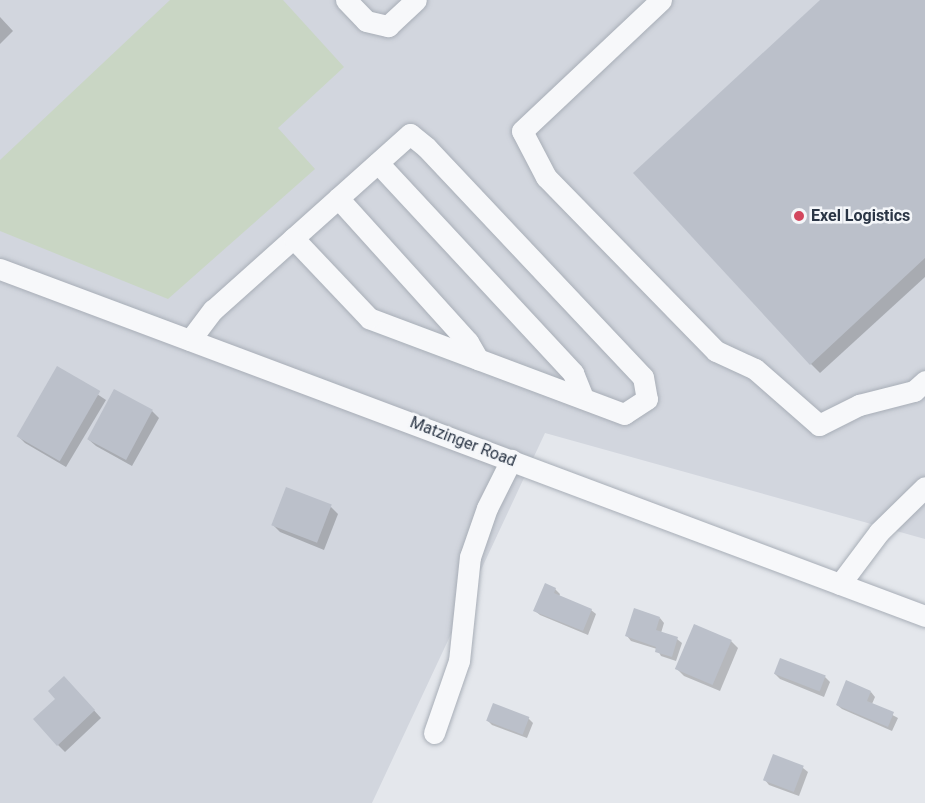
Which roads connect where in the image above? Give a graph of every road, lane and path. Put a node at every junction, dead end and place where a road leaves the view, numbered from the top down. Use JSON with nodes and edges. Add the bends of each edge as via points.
{"nodes":[{"id":1,"x":346,"y":0,"type":"edge"},
{"id":2,"x":416,"y":0,"type":"edge"},
{"id":3,"x":661,"y":0,"type":"edge"},
{"id":4,"x":378,"y":163,"type":"junction"},
{"id":5,"x":338,"y":198,"type":"junction"},
{"id":6,"x":293,"y":238,"type":"junction"},
{"id":7,"x":0,"y":269,"type":"edge"},
{"id":8,"x":190,"y":340,"type":"junction"},
{"id":9,"x":478,"y":359,"type":"junction"},
{"id":10,"x":925,"y":381,"type":"edge"},
{"id":11,"x":583,"y":398,"type":"junction"},
{"id":12,"x":511,"y":460,"type":"junction"},
{"id":13,"x":925,"y":486,"type":"edge"},
{"id":14,"x":840,"y":584,"type":"junction"},
{"id":15,"x":925,"y":616,"type":"edge"},
{"id":16,"x":434,"y":733,"type":"dead end"}],
"edges":[{"from":1,"to":2,"type":"street","via":[[366,21],[388,26]]},
{"from":3,"to":10,"type":"street","via":[[522,131],[546,177],[716,351],[755,369],[819,425],[859,405],[914,391]]},
{"from":4,"to":5,"type":"street"},
{"from":4,"to":11,"type":"street","via":[[573,372]]},
{"from":4,"to":11,"type":"street","via":[[410,134],[426,147],[643,377],[647,399],[624,414]]},
{"from":5,"to":6,"type":"street"},
{"from":5,"to":9,"type":"street","via":[[468,342]]},
{"from":6,"to":8,"type":"street","via":[[213,310]]},
{"from":6,"to":9,"type":"street","via":[[369,318]]},
{"from":7,"to":8,"type":"street","name":"Matzinger Road"},
{"from":8,"to":12,"type":"street","name":"Matzinger Road"},
{"from":9,"to":11,"type":"street"},
{"from":12,"to":14,"type":"street","name":"Matzinger Road"},
{"from":12,"to":16,"type":"street","via":[[487,508],[470,556],[459,660]]},
{"from":13,"to":14,"type":"street","via":[[879,532]]},
{"from":14,"to":15,"type":"street","name":"Matzinger Road"}]}
